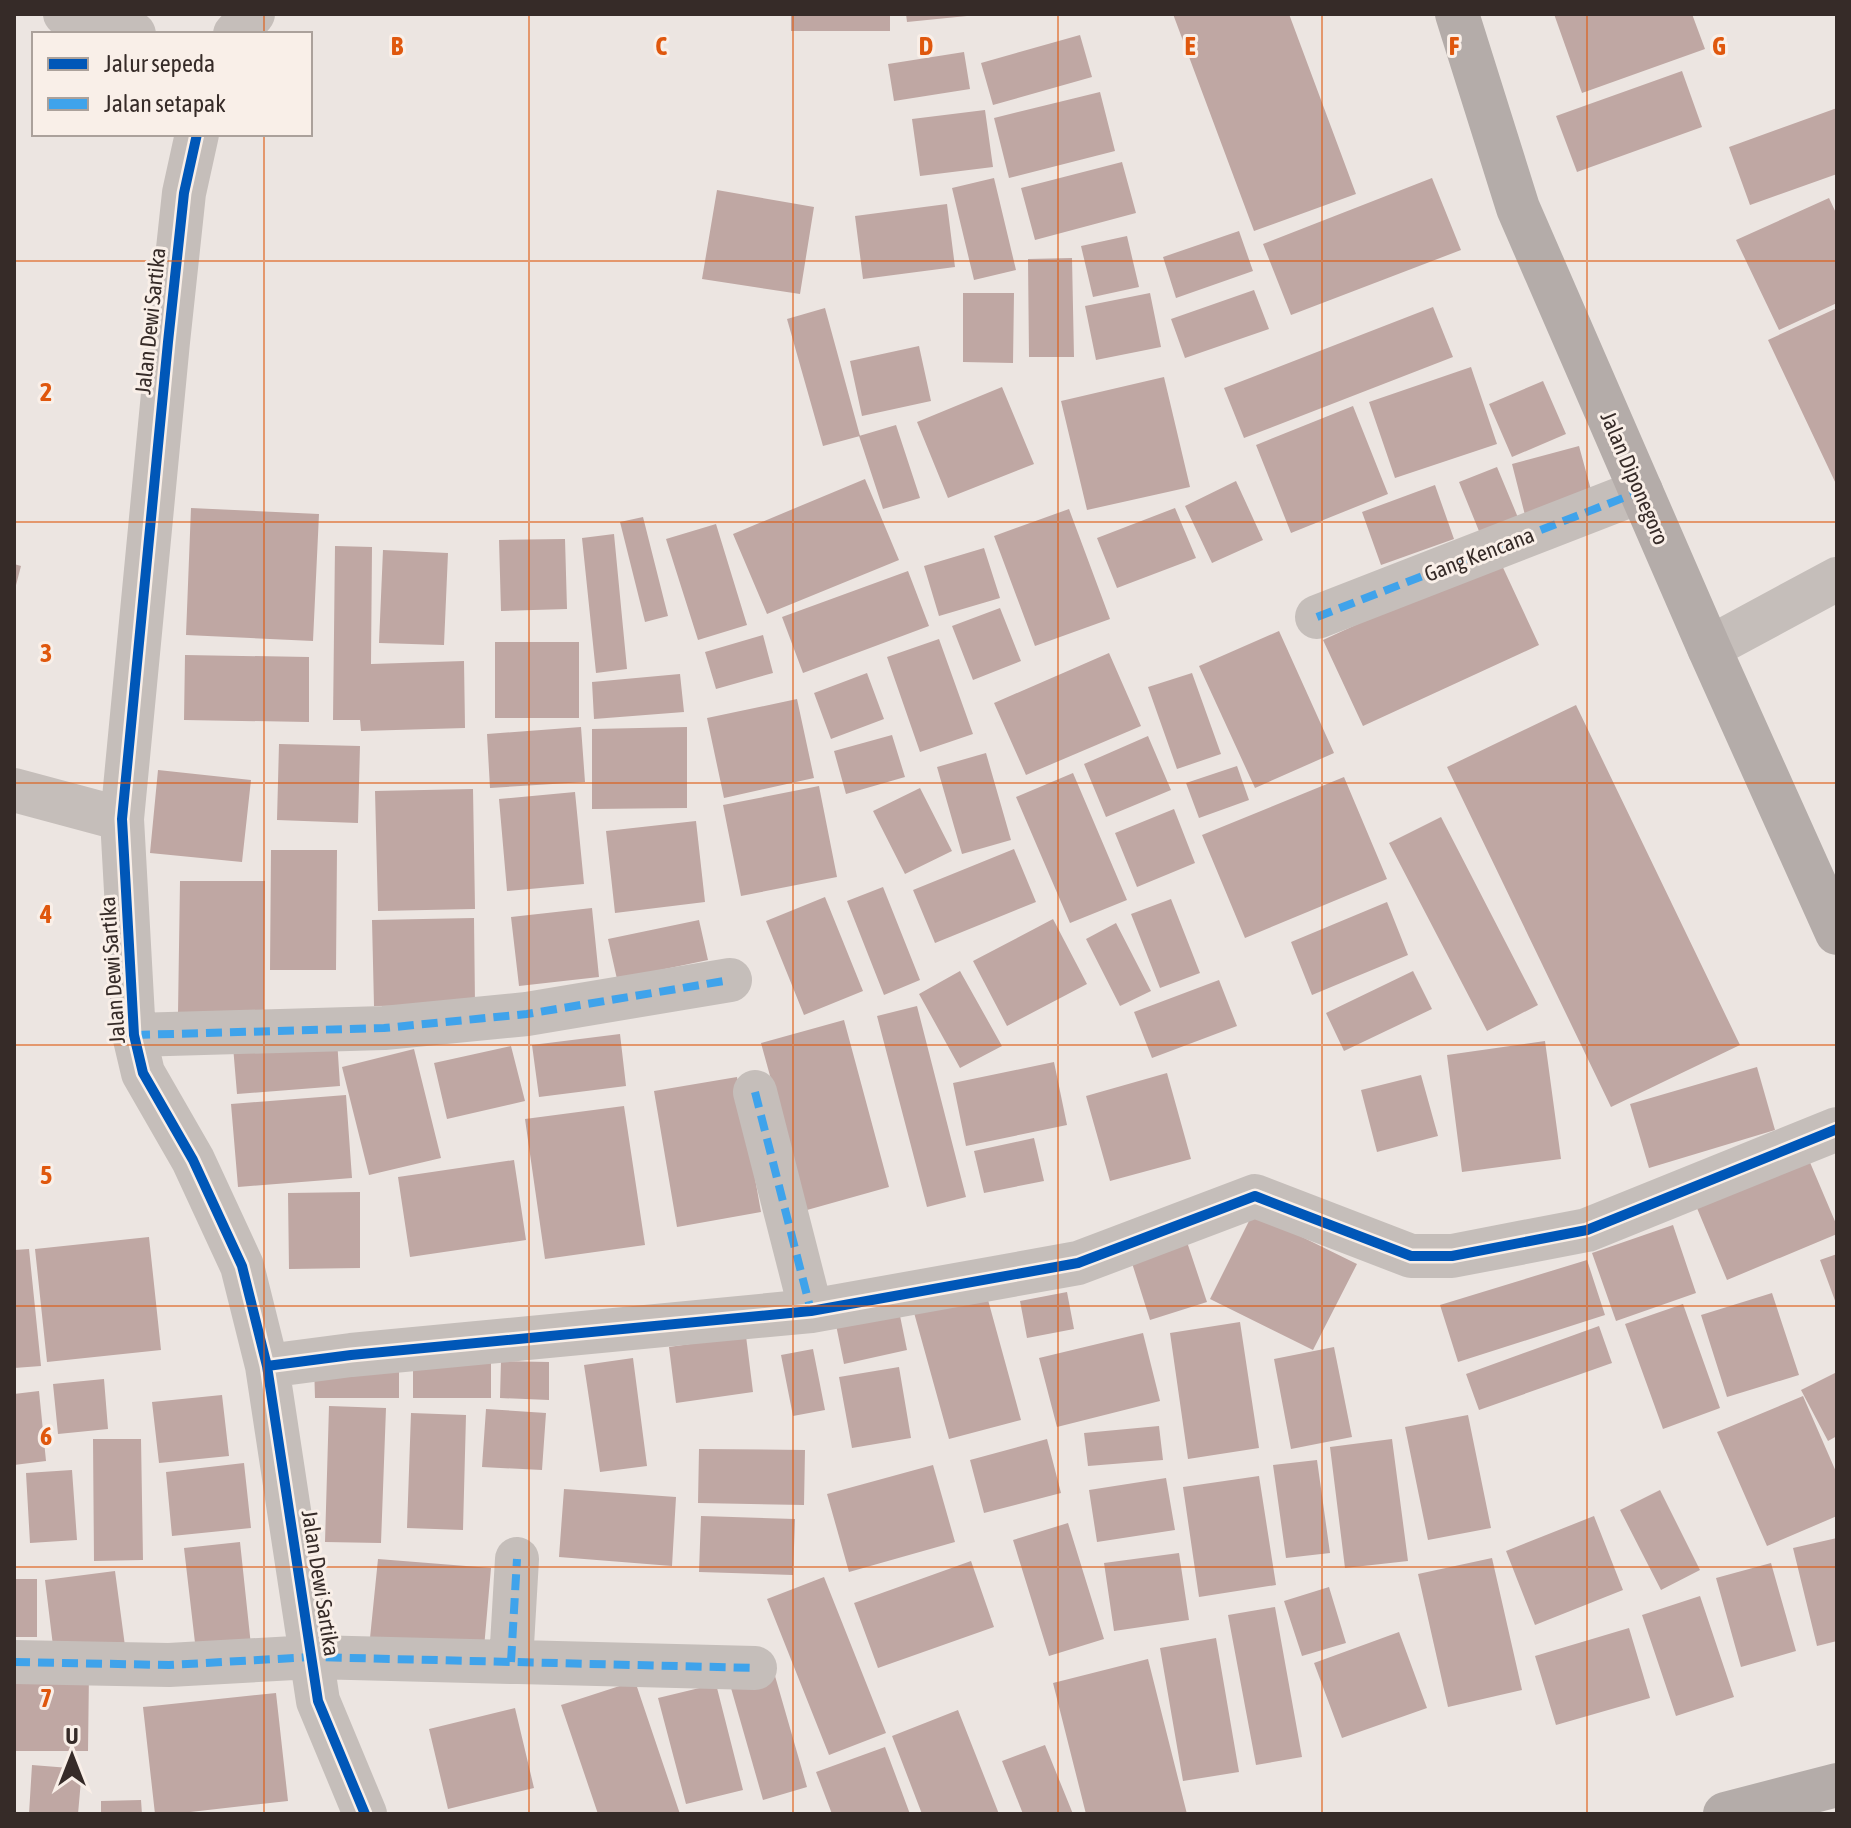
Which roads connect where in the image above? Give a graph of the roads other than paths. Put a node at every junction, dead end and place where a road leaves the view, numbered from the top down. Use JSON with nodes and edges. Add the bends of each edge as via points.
{"nodes":[{"id":1,"x":65,"y":14,"type":"edge"},
{"id":2,"x":253,"y":14,"type":"edge"},
{"id":3,"x":1457,"y":14,"type":"edge"},
{"id":4,"x":127,"y":32,"type":"edge"},
{"id":5,"x":237,"y":32,"type":"edge"},
{"id":6,"x":197,"y":136,"type":"edge"},
{"id":7,"x":1641,"y":491,"type":"junction"},
{"id":8,"x":1837,"y":579,"type":"edge"},
{"id":9,"x":1317,"y":617,"type":"dead end"},
{"id":10,"x":1709,"y":648,"type":"junction"},
{"id":11,"x":14,"y":790,"type":"edge"},
{"id":12,"x":122,"y":819,"type":"junction"},
{"id":13,"x":1837,"y":933,"type":"edge"},
{"id":14,"x":730,"y":980,"type":"dead end"},
{"id":15,"x":134,"y":1035,"type":"junction"},
{"id":16,"x":755,"y":1092,"type":"dead end"},
{"id":17,"x":1837,"y":1129,"type":"edge"},
{"id":18,"x":811,"y":1311,"type":"junction"},
{"id":19,"x":267,"y":1366,"type":"junction"},
{"id":20,"x":517,"y":1559,"type":"dead end"},
{"id":21,"x":312,"y":1657,"type":"junction"},
{"id":22,"x":14,"y":1662,"type":"edge"},
{"id":23,"x":511,"y":1662,"type":"junction"},
{"id":24,"x":755,"y":1668,"type":"dead end"},
{"id":25,"x":1837,"y":1785,"type":"edge"},
{"id":26,"x":365,"y":1814,"type":"edge"},
{"id":27,"x":1725,"y":1814,"type":"edge"}],
"edges":[{"from":1,"to":4,"type":"street"},
{"from":2,"to":5,"type":"street"},
{"from":3,"to":7,"type":"main road","name":"Jalan Diponegoro","via":[[1518,208]]},
{"from":6,"to":12,"type":"street","name":"Jalan Dewi Sartika","via":[[174,282]]},
{"from":7,"to":9,"type":"street","name":"Gang Kencana"},
{"from":7,"to":10,"type":"main road","name":"Jalan Diponegoro"},
{"from":8,"to":10,"type":"street"},
{"from":10,"to":13,"type":"main road","name":"Jalan Diponegoro"},
{"from":11,"to":12,"type":"street"},
{"from":12,"to":15,"type":"street","name":"Jalan Dewi Sartika"},
{"from":14,"to":15,"type":"street","via":[[527,1014],[384,1028]]},
{"from":15,"to":19,"type":"street","name":"Jalan Dewi Sartika","via":[[143,1073],[193,1160],[242,1266]]},
{"from":16,"to":18,"type":"street"},
{"from":17,"to":18,"type":"street","via":[[1587,1230],[1452,1256],[1411,1256],[1255,1196],[1078,1263]]},
{"from":18,"to":19,"type":"street"},
{"from":19,"to":21,"type":"street","name":"Jalan Dewi Sartika"},
{"from":20,"to":23,"type":"street"},
{"from":21,"to":22,"type":"street","via":[[169,1665]]},
{"from":21,"to":23,"type":"street"},
{"from":21,"to":26,"type":"street","name":"Jalan Dewi Sartika","via":[[318,1701]]},
{"from":23,"to":24,"type":"street"},
{"from":25,"to":27,"type":"main road"}]}
